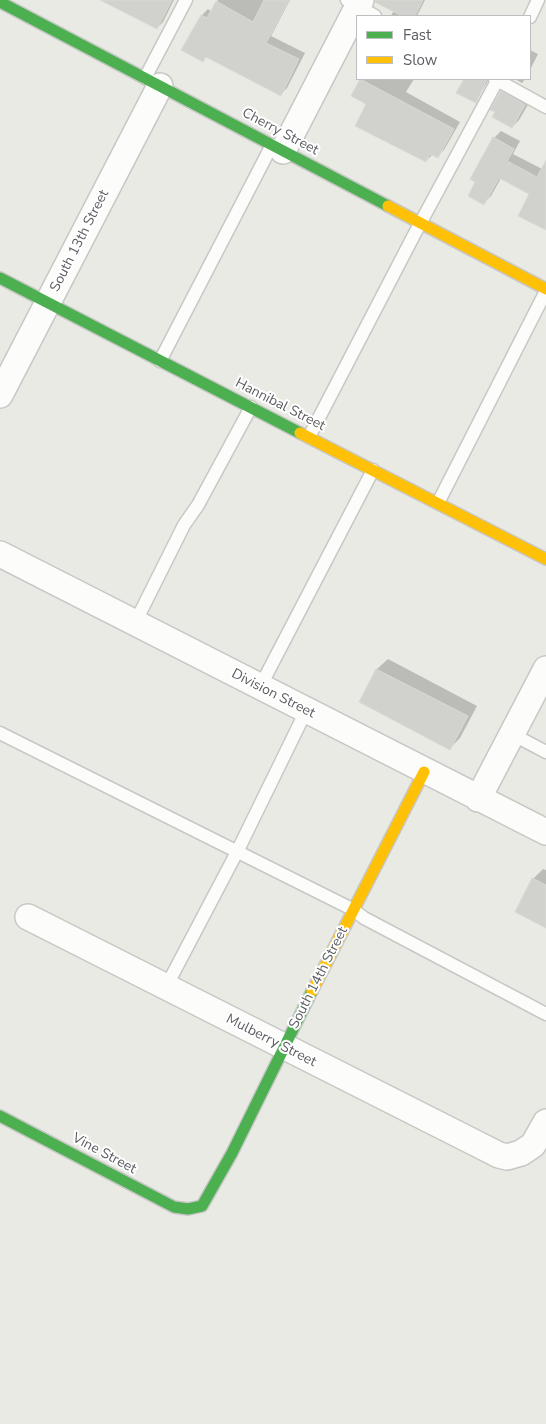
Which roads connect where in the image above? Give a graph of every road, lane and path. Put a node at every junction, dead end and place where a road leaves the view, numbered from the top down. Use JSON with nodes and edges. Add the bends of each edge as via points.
{"nodes":[{"id":1,"x":186,"y":0,"type":"edge"},
{"id":2,"x":538,"y":0,"type":"edge"},
{"id":3,"x":360,"y":6,"type":"edge"},
{"id":4,"x":4,"y":7,"type":"edge"},
{"id":5,"x":531,"y":15,"type":"edge"},
{"id":6,"x":496,"y":80,"type":"edge"},
{"id":7,"x":499,"y":80,"type":"edge"},
{"id":8,"x":152,"y":82,"type":"junction"},
{"id":9,"x":546,"y":107,"type":"edge"},
{"id":10,"x":278,"y":148,"type":"junction"},
{"id":11,"x":420,"y":223,"type":"junction"},
{"id":12,"x":0,"y":278,"type":"edge"},
{"id":13,"x":546,"y":290,"type":"edge"},
{"id":14,"x":48,"y":303,"type":"junction"},
{"id":15,"x":160,"y":361,"type":"junction"},
{"id":16,"x":0,"y":395,"type":"edge"},
{"id":17,"x":251,"y":407,"type":"junction"},
{"id":18,"x":309,"y":437,"type":"junction"},
{"id":19,"x":373,"y":470,"type":"junction"},
{"id":20,"x":438,"y":503,"type":"junction"},
{"id":21,"x":0,"y":554,"type":"edge"},
{"id":22,"x":546,"y":559,"type":"edge"},
{"id":23,"x":135,"y":623,"type":"junction"},
{"id":24,"x":546,"y":669,"type":"edge"},
{"id":25,"x":260,"y":688,"type":"junction"},
{"id":26,"x":306,"y":711,"type":"junction"},
{"id":27,"x":0,"y":733,"type":"edge"},
{"id":28,"x":512,"y":734,"type":"junction"},
{"id":29,"x":546,"y":752,"type":"edge"},
{"id":30,"x":424,"y":772,"type":"junction"},
{"id":31,"x":478,"y":799,"type":"junction"},
{"id":32,"x":546,"y":832,"type":"edge"},
{"id":33,"x":237,"y":852,"type":"junction"},
{"id":34,"x":354,"y":910,"type":"junction"},
{"id":35,"x":28,"y":917,"type":"dead end"},
{"id":36,"x":166,"y":987,"type":"junction"},
{"id":37,"x":546,"y":1014,"type":"edge"},
{"id":38,"x":283,"y":1048,"type":"junction"},
{"id":39,"x":0,"y":1116,"type":"edge"},
{"id":40,"x":546,"y":1122,"type":"edge"},
{"id":41,"x":197,"y":1208,"type":"joint"}],
"edges":[{"from":1,"to":8,"type":"lane"},
{"from":2,"to":5,"type":"lane"},
{"from":3,"to":10,"type":"street"},
{"from":4,"to":8,"type":"street","name":"Cherry Street"},
{"from":6,"to":11,"type":"lane"},
{"from":7,"to":9,"type":"lane"},
{"from":8,"to":10,"type":"street","name":"Cherry Street"},
{"from":8,"to":14,"type":"street","name":"South 13th Street"},
{"from":10,"to":11,"type":"street","name":"Cherry Street"},
{"from":10,"to":15,"type":"lane"},
{"from":11,"to":13,"type":"street","name":"Cherry Street"},
{"from":11,"to":18,"type":"lane"},
{"from":12,"to":14,"type":"street","name":"Hannibal Street"},
{"from":13,"to":20,"type":"lane"},
{"from":14,"to":15,"type":"street","name":"Hannibal Street"},
{"from":14,"to":16,"type":"street","name":"South 13th Street"},
{"from":15,"to":17,"type":"street","name":"Hannibal Street"},
{"from":17,"to":18,"type":"street","name":"Hannibal Street"},
{"from":17,"to":23,"type":"lane","via":[[184,525]]},
{"from":18,"to":19,"type":"street","name":"Hannibal Street"},
{"from":19,"to":20,"type":"street","name":"Hannibal Street"},
{"from":19,"to":25,"type":"lane"},
{"from":20,"to":22,"type":"street","name":"Hannibal Street"},
{"from":21,"to":23,"type":"street","name":"Division Street"},
{"from":23,"to":25,"type":"street","name":"Division Street"},
{"from":24,"to":28,"type":"street"},
{"from":25,"to":26,"type":"street","name":"Division Street"},
{"from":26,"to":30,"type":"street","name":"Division Street"},
{"from":26,"to":33,"type":"lane"},
{"from":27,"to":33,"type":"lane"},
{"from":28,"to":29,"type":"lane"},
{"from":28,"to":31,"type":"street"},
{"from":30,"to":31,"type":"street","name":"Division Street"},
{"from":30,"to":34,"type":"street","name":"South 14th Street"},
{"from":31,"to":32,"type":"street","name":"Division Street"},
{"from":33,"to":34,"type":"lane"},
{"from":33,"to":36,"type":"lane"},
{"from":34,"to":37,"type":"lane"},
{"from":34,"to":38,"type":"street","name":"South 14th Street"},
{"from":35,"to":36,"type":"street","name":"Mulberry Street"},
{"from":36,"to":38,"type":"street","name":"Mulberry Street"},
{"from":38,"to":40,"type":"street","name":"Mulberry Street","via":[[499,1155],[515,1156],[533,1145]]},
{"from":38,"to":41,"type":"street","name":"South 14th Street","via":[[232,1153],[206,1200]]},
{"from":39,"to":41,"type":"street","name":"Vine Street","via":[[174,1207]]}]}
